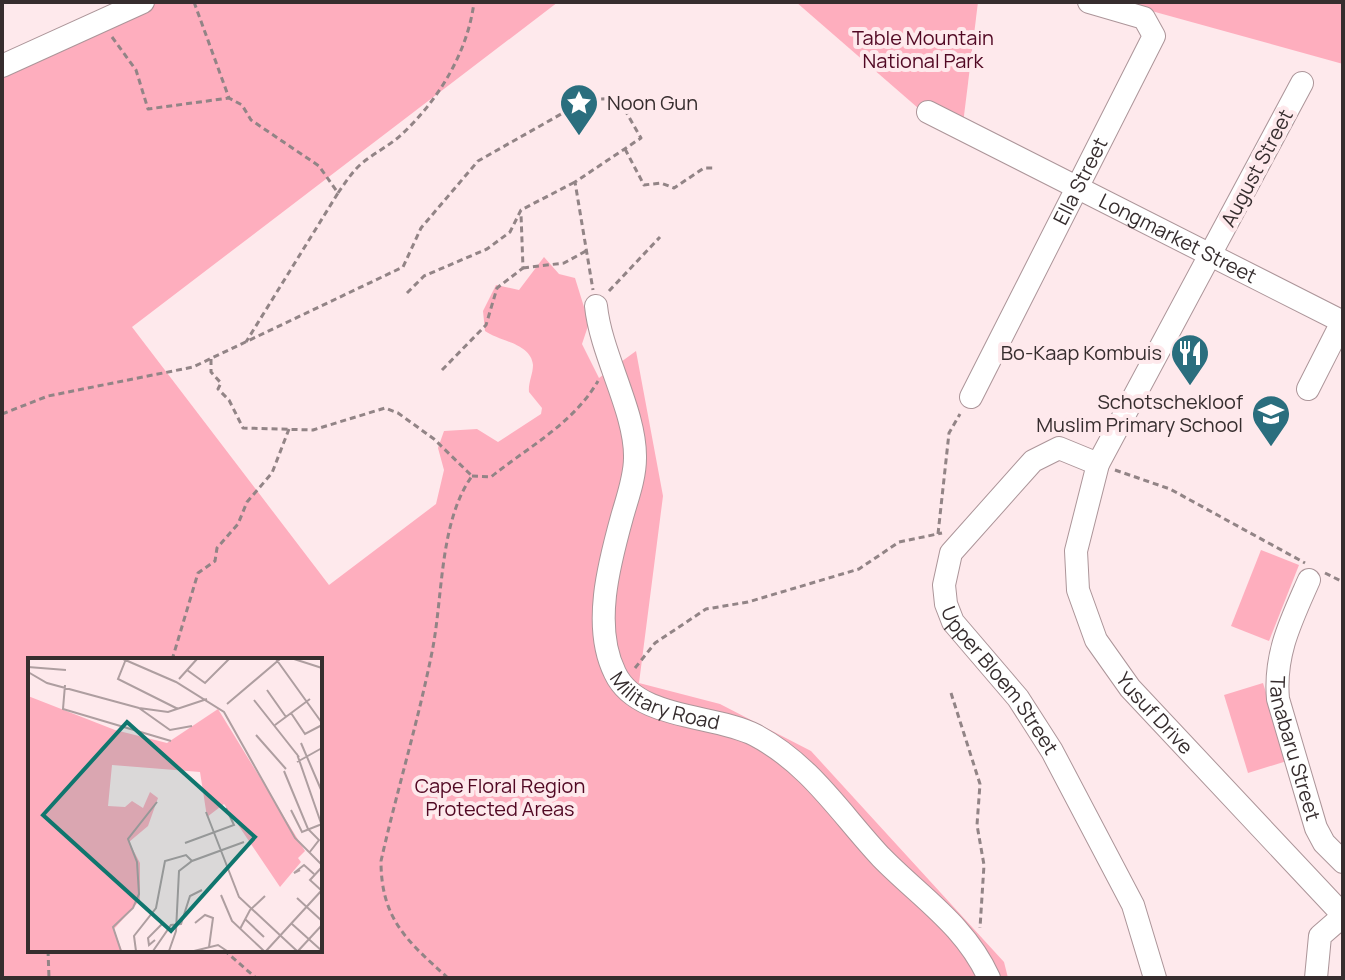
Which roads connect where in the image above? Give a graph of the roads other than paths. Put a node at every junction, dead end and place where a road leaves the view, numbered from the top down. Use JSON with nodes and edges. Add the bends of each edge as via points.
{"nodes":[{"id":1,"x":143,"y":2,"type":"edge"},
{"id":2,"x":1089,"y":2,"type":"edge"},
{"id":3,"x":2,"y":66,"type":"edge"},
{"id":4,"x":1302,"y":83,"type":"dead end"},
{"id":5,"x":928,"y":112,"type":"dead end"},
{"id":6,"x":1076,"y":187,"type":"junction"},
{"id":7,"x":1211,"y":256,"type":"junction"},
{"id":8,"x":596,"y":306,"type":"road end"},
{"id":9,"x":1343,"y":322,"type":"edge"},
{"id":10,"x":1308,"y":389,"type":"dead end"},
{"id":11,"x":971,"y":397,"type":"road end"},
{"id":12,"x":1108,"y":468,"type":"junction"},
{"id":13,"x":1312,"y":574,"type":"road end"},
{"id":14,"x":1343,"y":862,"type":"edge"},
{"id":15,"x":1343,"y":916,"type":"edge"},
{"id":16,"x":989,"y":978,"type":"edge"},
{"id":17,"x":1155,"y":978,"type":"edge"},
{"id":18,"x":1316,"y":978,"type":"edge"}],
"edges":[{"from":1,"to":3,"type":"street"},
{"from":2,"to":6,"type":"street","name":"Ella Street","via":[[1144,18],[1154,36]]},
{"from":4,"to":7,"type":"street","name":"August Street"},
{"from":5,"to":6,"type":"street","name":"Longmarket Street"},
{"from":6,"to":7,"type":"street","name":"Longmarket Street"},
{"from":6,"to":11,"type":"street","name":"Ella Street"},
{"from":7,"to":9,"type":"street","name":"Longmarket Street"},
{"from":7,"to":12,"type":"street","name":"August Street"},
{"from":8,"to":16,"type":"street","name":"Military Road","via":[[635,458],[606,596],[608,656],[616,676],[652,704],[754,734],[787,755],[834,799],[880,856],[956,926]]},
{"from":9,"to":10,"type":"street"},
{"from":12,"to":15,"type":"street","name":"Yusuf Drive","via":[[1076,551],[1078,590],[1096,640],[1130,688]]},
{"from":12,"to":17,"type":"street","name":"Upper Bloem Street","via":[[1059,448],[1045,452],[951,553],[944,585],[949,613],[1018,698],[1052,751],[1133,905]]},
{"from":13,"to":14,"type":"street","name":"Tanabaru Street","via":[[1281,646],[1278,699],[1316,828]]},
{"from":15,"to":18,"type":"street","via":[[1320,936]]}]}
